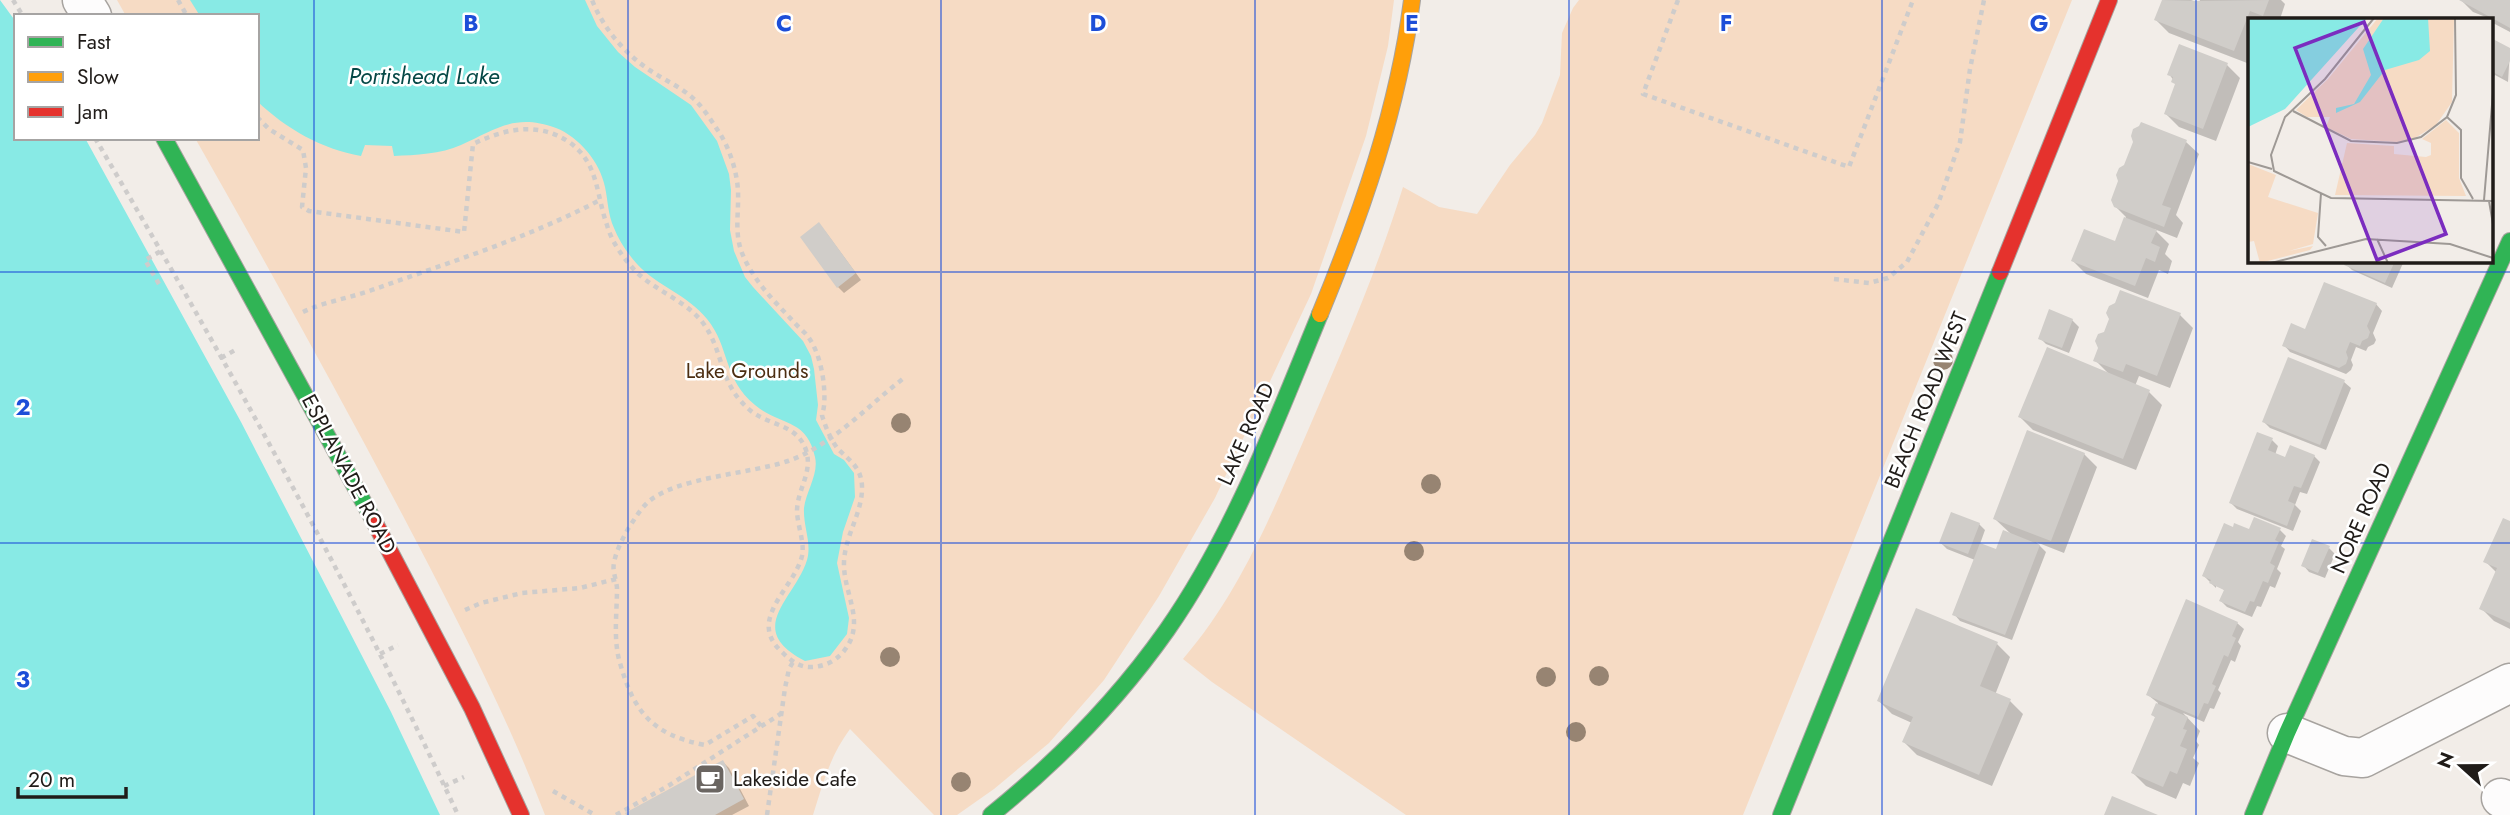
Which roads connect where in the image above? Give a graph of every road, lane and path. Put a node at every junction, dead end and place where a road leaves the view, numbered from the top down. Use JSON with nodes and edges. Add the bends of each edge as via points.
{"nodes":[{"id":1,"x":592,"y":0,"type":"edge"},
{"id":2,"x":1412,"y":0,"type":"edge"},
{"id":3,"x":1678,"y":0,"type":"edge"},
{"id":4,"x":1913,"y":0,"type":"edge"},
{"id":5,"x":1984,"y":0,"type":"edge"},
{"id":6,"x":2109,"y":0,"type":"edge"},
{"id":7,"x":259,"y":119,"type":"edge"},
{"id":8,"x":96,"y":140,"type":"edge"},
{"id":9,"x":165,"y":140,"type":"edge"},
{"id":10,"x":600,"y":201,"type":"junction"},
{"id":11,"x":2510,"y":241,"type":"edge"},
{"id":12,"x":161,"y":251,"type":"junction"},
{"id":13,"x":1834,"y":279,"type":"dead end"},
{"id":14,"x":159,"y":284,"type":"dead end"},
{"id":15,"x":293,"y":318,"type":"dead end"},
{"id":16,"x":904,"y":378,"type":"dead end"},
{"id":17,"x":829,"y":439,"type":"junction"},
{"id":18,"x":809,"y":450,"type":"junction"},
{"id":19,"x":617,"y":579,"type":"junction"},
{"id":20,"x":431,"y":627,"type":"junction"},
{"id":21,"x":380,"y":654,"type":"junction"},
{"id":22,"x":793,"y":662,"type":"junction"},
{"id":23,"x":2510,"y":683,"type":"edge"},
{"id":24,"x":782,"y":713,"type":"junction"},
{"id":25,"x":761,"y":726,"type":"junction"},
{"id":26,"x":2287,"y":733,"type":"junction"},
{"id":27,"x":458,"y":815,"type":"edge"},
{"id":28,"x":521,"y":815,"type":"edge"},
{"id":29,"x":616,"y":815,"type":"edge"},
{"id":30,"x":767,"y":815,"type":"edge"},
{"id":31,"x":991,"y":815,"type":"edge"},
{"id":32,"x":1781,"y":815,"type":"edge"},
{"id":33,"x":2253,"y":815,"type":"edge"}],
"edges":[{"from":1,"to":17,"type":"path","via":[[602,22],[623,48],[695,100],[723,138],[738,190],[740,249],[751,274],[808,337],[817,354],[822,418]]},
{"from":2,"to":31,"type":"street","name":"LAKE ROAD","via":[[1398,78],[1355,226],[1276,422],[1217,546],[1149,656],[1097,718]]},
{"from":3,"to":4,"type":"path","via":[[1643,94],[1849,167]]},
{"from":5,"to":13,"type":"path","via":[[1960,142],[1938,204],[1907,262],[1888,278],[1869,283]]},
{"from":6,"to":32,"type":"street","name":"BEACH ROAD WEST"},
{"from":7,"to":10,"type":"path","via":[[303,150],[302,206],[309,211],[464,232],[473,144],[520,128],[555,135],[575,147],[595,178]]},
{"from":8,"to":12,"type":"path"},
{"from":9,"to":20,"type":"street","name":"ESPLANADE ROAD"},
{"from":10,"to":15,"type":"path","via":[[561,221],[361,294],[322,303]]},
{"from":10,"to":18,"type":"path","via":[[608,231],[632,268],[703,324],[735,394],[762,418],[797,434]]},
{"from":11,"to":26,"type":"street","name":"NORE ROAD"},
{"from":12,"to":14,"type":"path","via":[[145,260]]},
{"from":12,"to":21,"type":"path"},
{"from":16,"to":17,"type":"path"},
{"from":17,"to":18,"type":"path"},
{"from":17,"to":22,"type":"path","via":[[853,461],[862,480],[862,498],[844,562],[856,618],[853,636],[833,661],[813,667]]},
{"from":18,"to":19,"type":"path","via":[[788,461],[680,486],[656,496],[638,513],[622,540],[613,566]]},
{"from":18,"to":22,"type":"path","via":[[797,510],[802,556],[769,621],[775,645]]},
{"from":19,"to":20,"type":"path","via":[[481,603]]},
{"from":19,"to":25,"type":"path","via":[[617,652],[633,702],[650,722],[672,737],[705,745],[753,716]]},
{"from":20,"to":21,"type":"path"},
{"from":20,"to":28,"type":"street","name":"ESPLANADE ROAD"},
{"from":21,"to":27,"type":"path"},
{"from":22,"to":24,"type":"path"},
{"from":23,"to":26,"type":"street","via":[[2363,758],[2344,756]]},
{"from":24,"to":25,"type":"path"},
{"from":24,"to":30,"type":"path"},
{"from":25,"to":29,"type":"path"},
{"from":26,"to":33,"type":"street","name":"NORE ROAD"}]}
